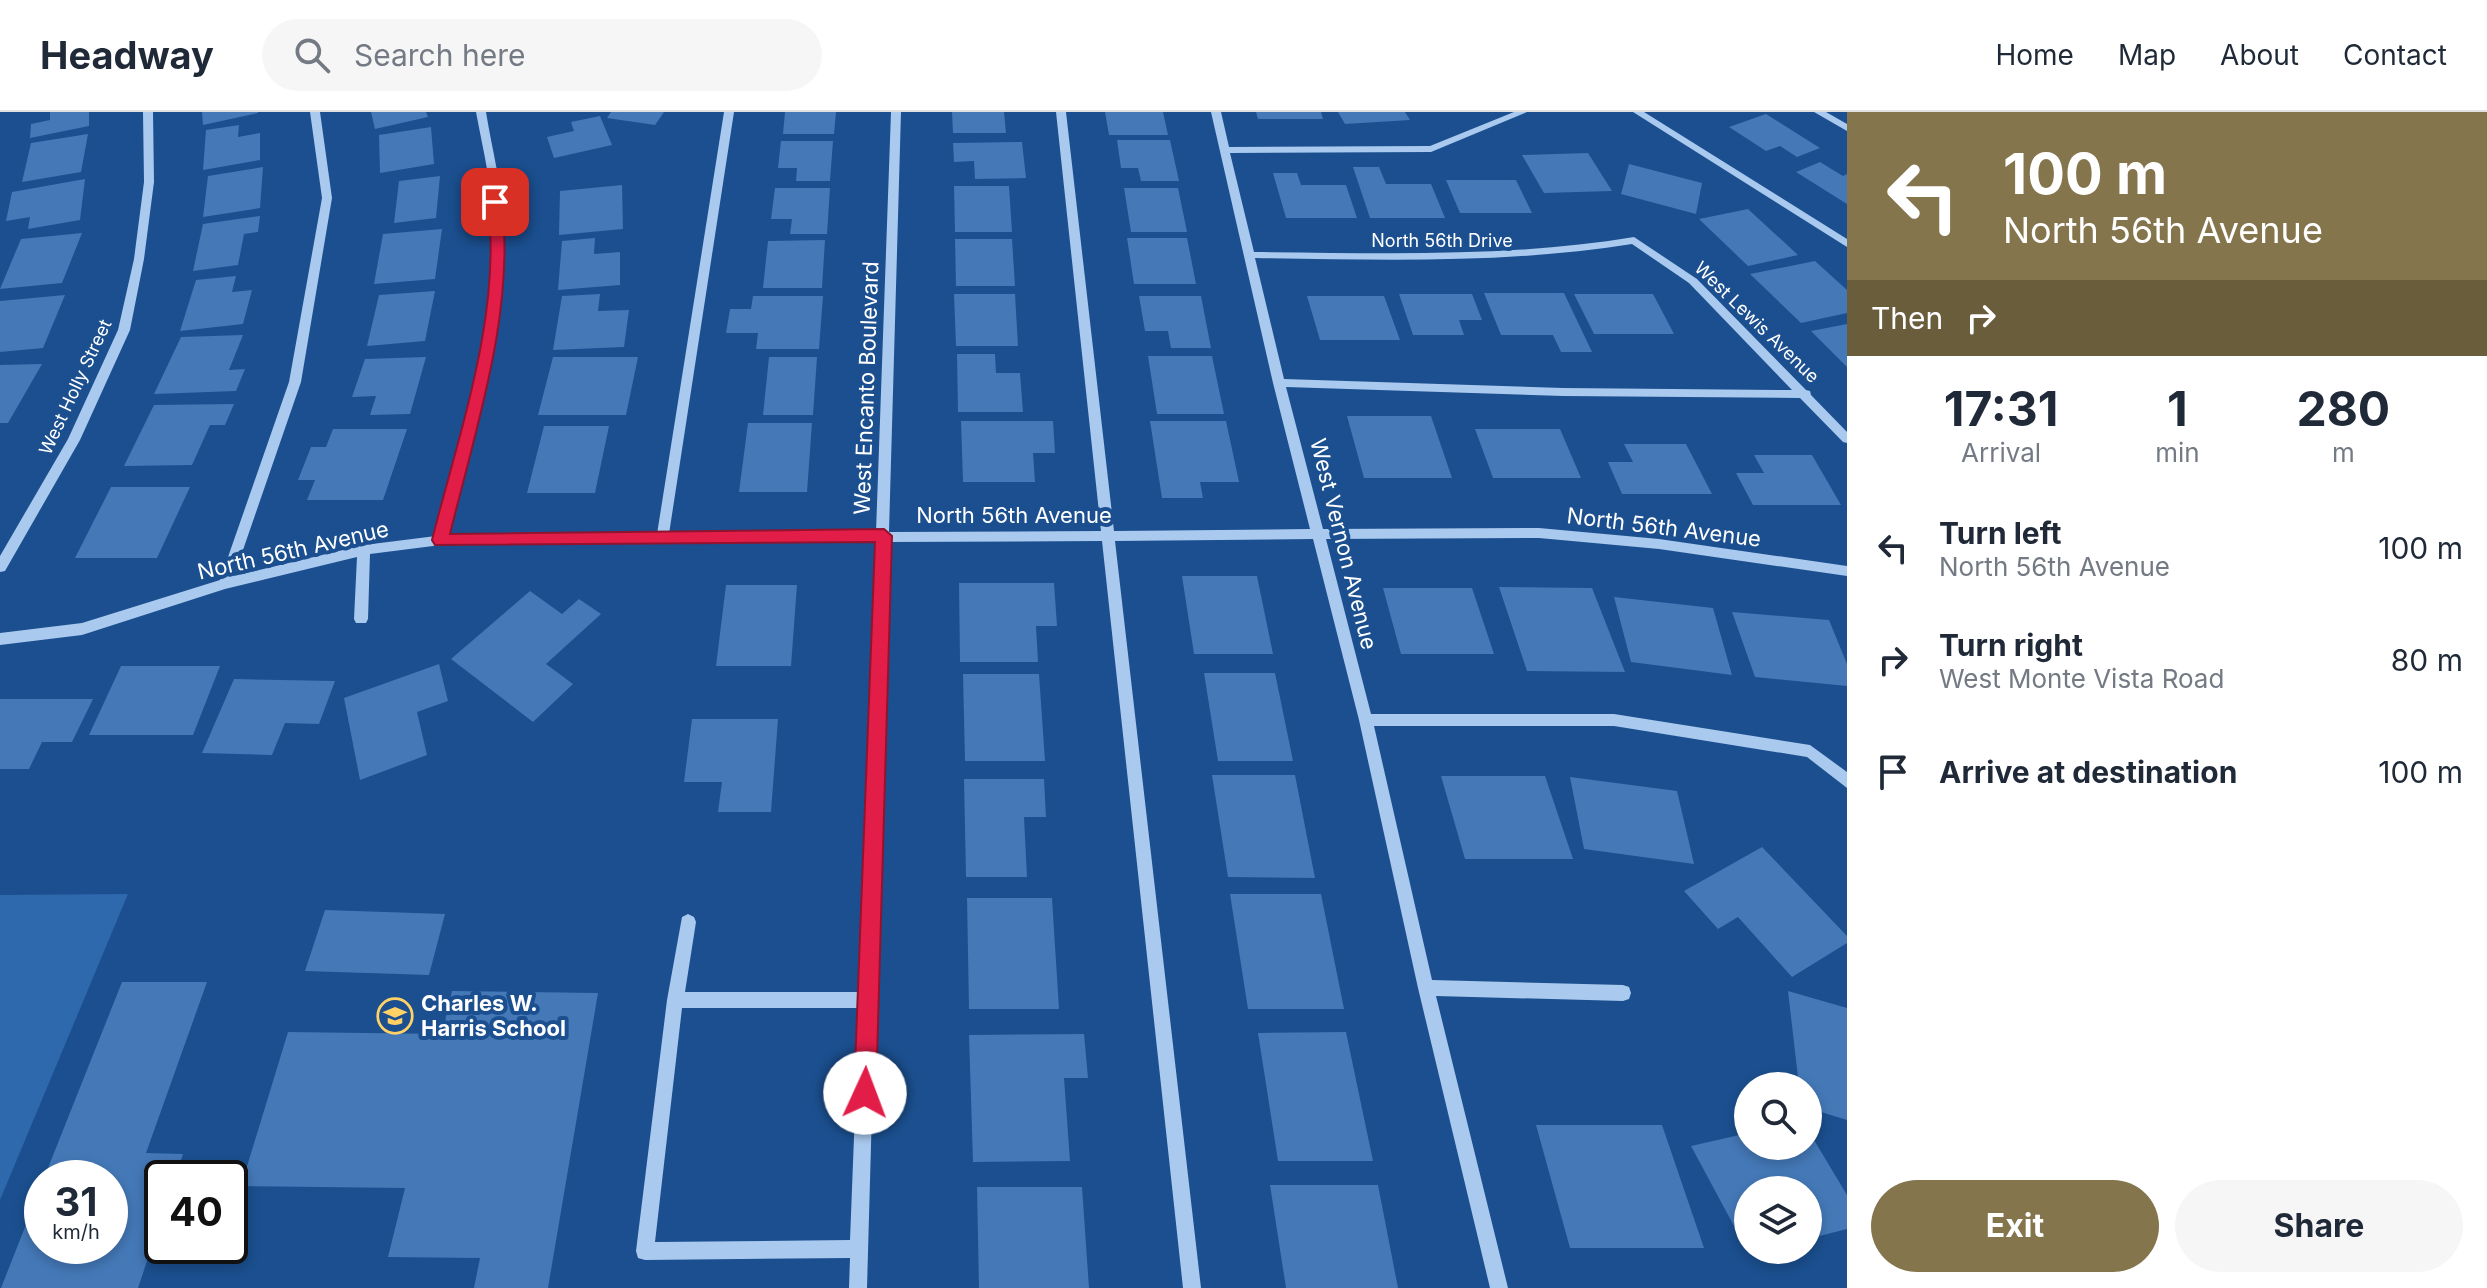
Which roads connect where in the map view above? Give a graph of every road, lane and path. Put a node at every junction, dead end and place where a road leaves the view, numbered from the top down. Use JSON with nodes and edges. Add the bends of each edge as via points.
{"nodes":[{"id":1,"x":148,"y":112,"type":"edge"},
{"id":2,"x":315,"y":112,"type":"edge"},
{"id":3,"x":481,"y":112,"type":"edge"},
{"id":4,"x":729,"y":112,"type":"edge"},
{"id":5,"x":896,"y":112,"type":"edge"},
{"id":6,"x":1061,"y":112,"type":"edge"},
{"id":7,"x":1216,"y":112,"type":"edge"},
{"id":8,"x":1522,"y":112,"type":"edge"},
{"id":9,"x":1638,"y":112,"type":"edge"},
{"id":10,"x":1819,"y":112,"type":"edge"},
{"id":11,"x":1847,"y":128,"type":"edge"},
{"id":12,"x":1224,"y":150,"type":"junction"},
{"id":13,"x":1634,"y":240,"type":"joint"},
{"id":14,"x":1847,"y":244,"type":"edge"},
{"id":15,"x":1249,"y":255,"type":"junction"},
{"id":16,"x":1279,"y":383,"type":"junction"},
{"id":17,"x":1806,"y":394,"type":"junction"},
{"id":18,"x":1847,"y":439,"type":"edge"},
{"id":19,"x":1320,"y":533,"type":"junction"},
{"id":20,"x":1109,"y":534,"type":"junction"},
{"id":21,"x":884,"y":536,"type":"junction"},
{"id":22,"x":662,"y":539,"type":"junction"},
{"id":23,"x":441,"y":540,"type":"junction"},
{"id":24,"x":364,"y":550,"type":"junction"},
{"id":25,"x":0,"y":567,"type":"edge"},
{"id":26,"x":1847,"y":571,"type":"edge"},
{"id":27,"x":225,"y":584,"type":"junction"},
{"id":28,"x":361,"y":619,"type":"dead end"},
{"id":29,"x":0,"y":639,"type":"edge"},
{"id":30,"x":1366,"y":720,"type":"junction"},
{"id":31,"x":1847,"y":781,"type":"edge"},
{"id":32,"x":688,"y":922,"type":"dead end"},
{"id":33,"x":1426,"y":988,"type":"junction"},
{"id":34,"x":1623,"y":993,"type":"dead end"},
{"id":35,"x":675,"y":1000,"type":"junction"},
{"id":36,"x":868,"y":1000,"type":"junction"},
{"id":37,"x":859,"y":1249,"type":"junction"},
{"id":38,"x":858,"y":1288,"type":"edge"},
{"id":39,"x":1192,"y":1288,"type":"edge"},
{"id":40,"x":1499,"y":1288,"type":"edge"}],
"edges":[{"from":1,"to":25,"type":"street","name":"West Holly Street","via":[[149,182],[124,330],[74,440]]},
{"from":2,"to":27,"type":"street","via":[[327,198],[295,382]]},
{"from":3,"to":23,"type":"street","via":[[498,225],[495,294],[470,428]]},
{"from":4,"to":22,"type":"street"},
{"from":5,"to":21,"type":"street","name":"West Encanto Boulevard"},
{"from":6,"to":20,"type":"street"},
{"from":7,"to":12,"type":"street","name":"West Vernon Avenue"},
{"from":8,"to":12,"type":"street","via":[[1431,149]]},
{"from":9,"to":14,"type":"street"},
{"from":10,"to":11,"type":"street"},
{"from":12,"to":15,"type":"street","name":"West Vernon Avenue"},
{"from":13,"to":15,"type":"street","name":"North 56th Drive","via":[[1524,256]]},
{"from":13,"to":17,"type":"street","name":"West Lewis Avenue","via":[[1693,281]]},
{"from":15,"to":16,"type":"street","name":"West Vernon Avenue"},
{"from":16,"to":17,"type":"street"},
{"from":16,"to":19,"type":"street","name":"West Vernon Avenue"},
{"from":17,"to":18,"type":"street","name":"West Lewis Avenue"},
{"from":19,"to":20,"type":"street","name":"North 56th Avenue"},
{"from":19,"to":26,"type":"street","name":"North 56th Avenue","via":[[1539,533]]},
{"from":19,"to":30,"type":"street","name":"West Vernon Avenue"},
{"from":20,"to":21,"type":"street","name":"North 56th Avenue"},
{"from":20,"to":39,"type":"street"},
{"from":21,"to":22,"type":"street","name":"North 56th Avenue"},
{"from":21,"to":36,"type":"street","name":"West Encanto Boulevard"},
{"from":22,"to":23,"type":"street","name":"North 56th Avenue"},
{"from":23,"to":24,"type":"street","name":"North 56th Avenue"},
{"from":24,"to":27,"type":"street","name":"North 56th Avenue"},
{"from":24,"to":28,"type":"street"},
{"from":27,"to":29,"type":"street","name":"North 56th Avenue","via":[[82,629]]},
{"from":30,"to":31,"type":"street","via":[[1614,720],[1810,751]]},
{"from":30,"to":33,"type":"street","name":"West Vernon Avenue"},
{"from":32,"to":35,"type":"street"},
{"from":33,"to":34,"type":"street"},
{"from":33,"to":40,"type":"street","name":"West Vernon Avenue"},
{"from":35,"to":36,"type":"street"},
{"from":35,"to":37,"type":"street","via":[[645,1251]]},
{"from":36,"to":37,"type":"street","name":"West Encanto Boulevard"},
{"from":37,"to":38,"type":"street","name":"West Encanto Boulevard"}]}
